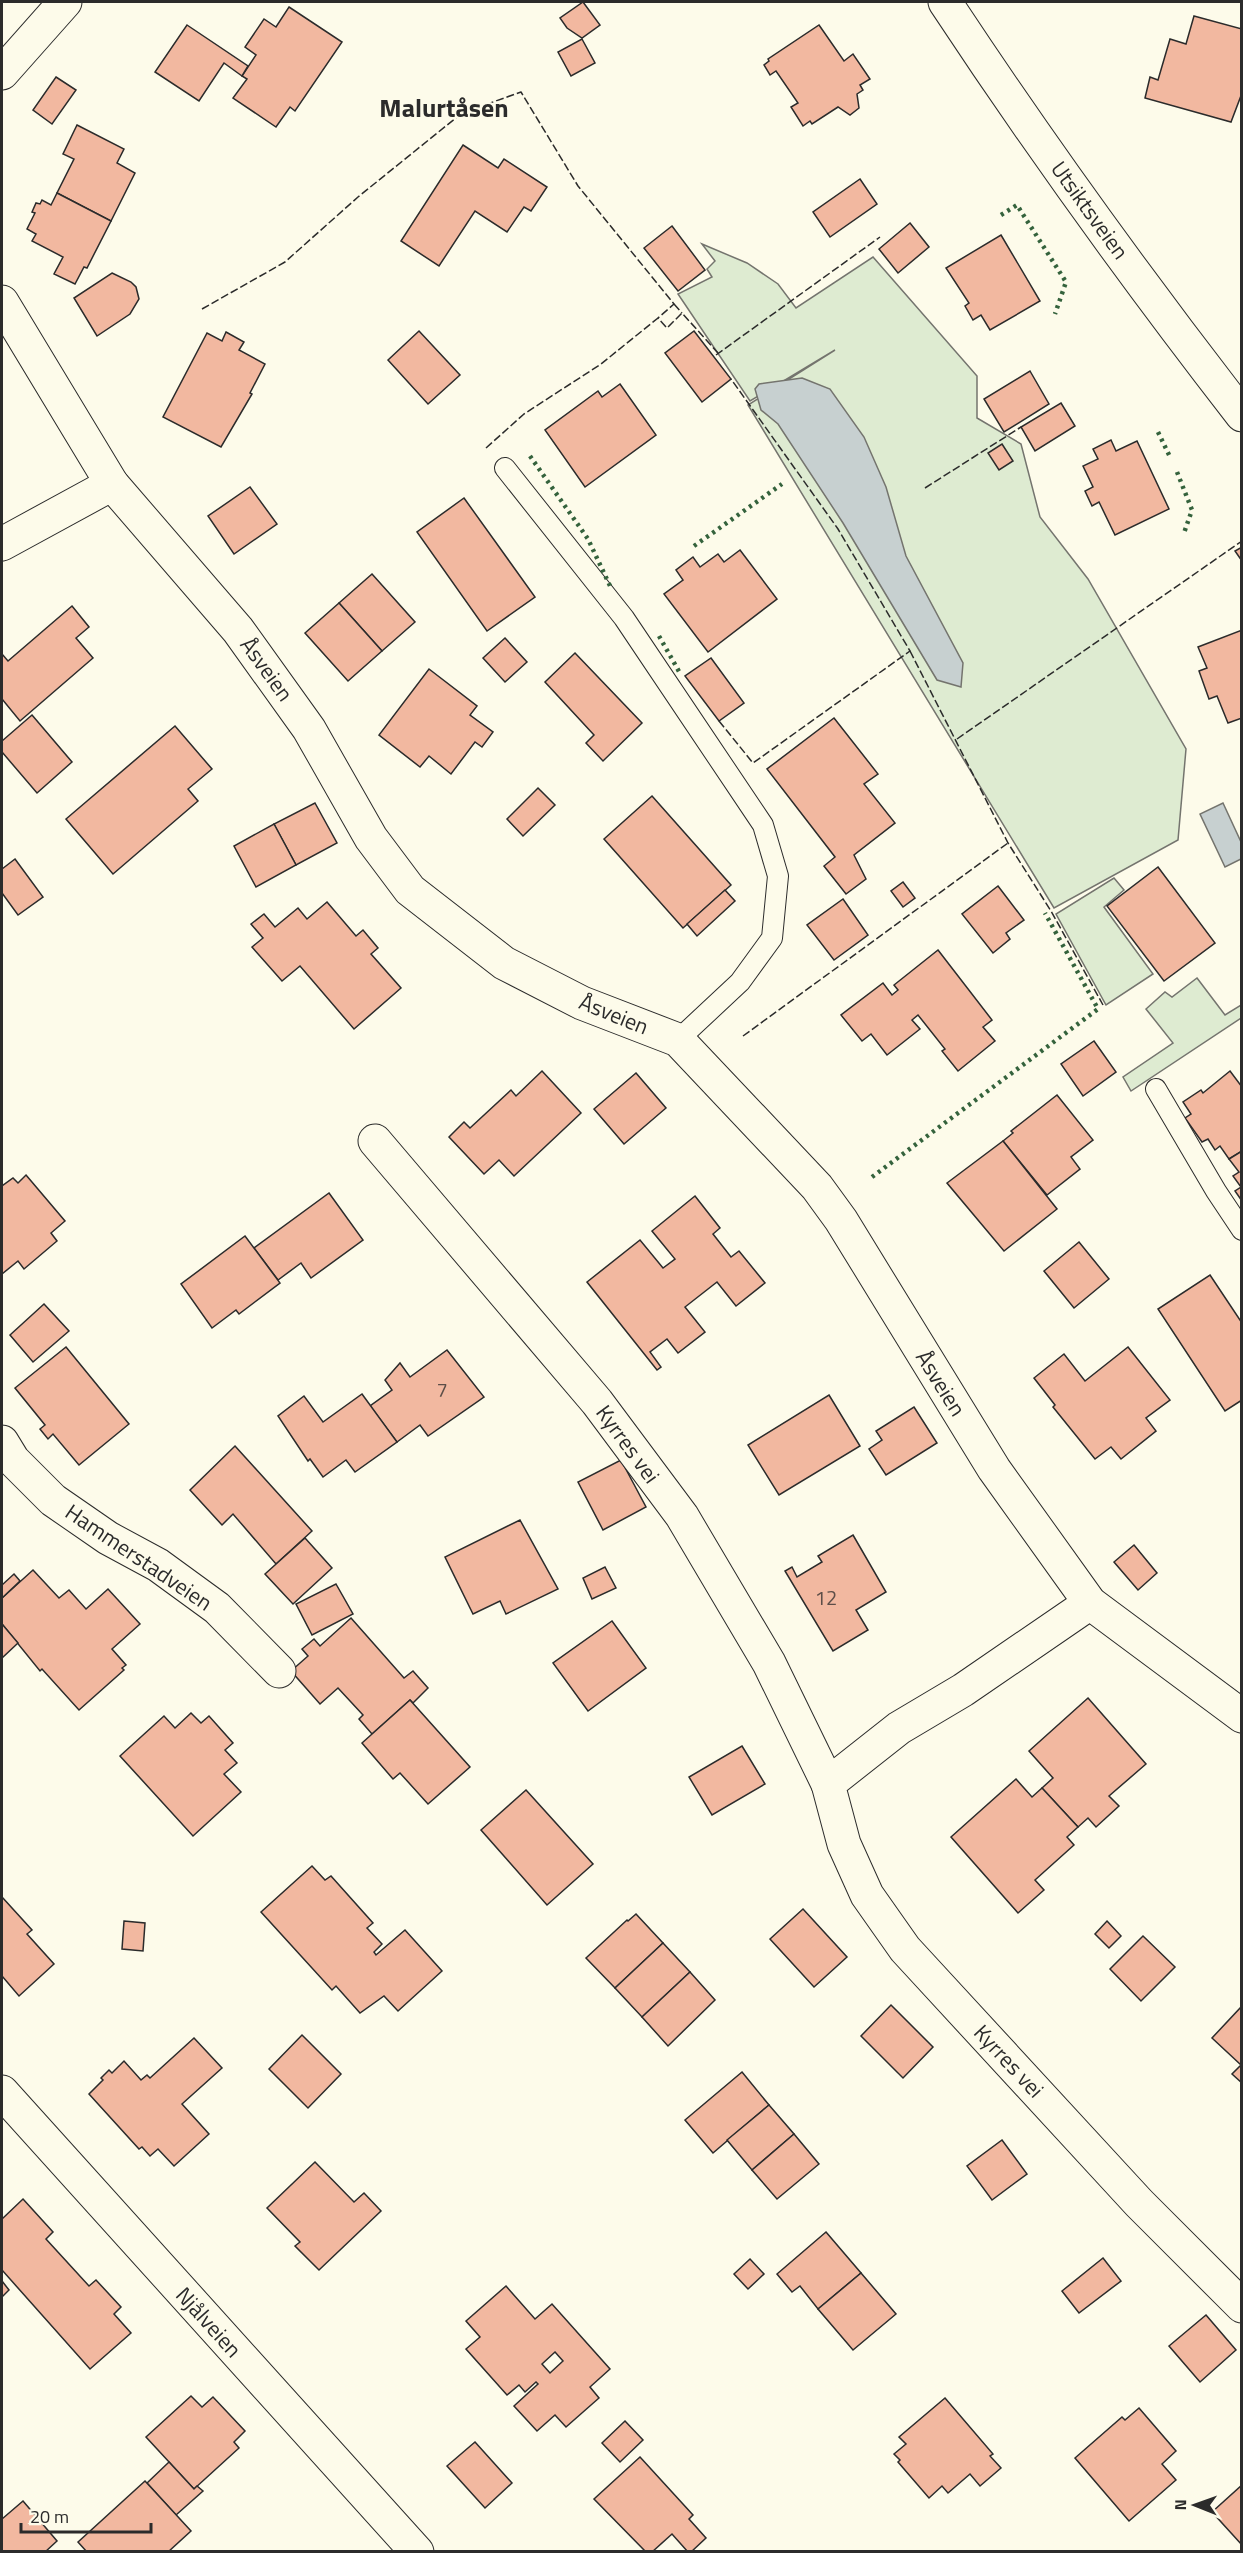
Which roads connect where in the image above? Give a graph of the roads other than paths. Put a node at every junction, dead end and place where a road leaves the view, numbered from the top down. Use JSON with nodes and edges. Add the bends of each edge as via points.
{"nodes":[{"id":1,"x":65,"y":2,"type":"edge"},
{"id":2,"x":945,"y":2,"type":"edge"},
{"id":3,"x":2,"y":73,"type":"edge"},
{"id":4,"x":2,"y":302,"type":"edge"},
{"id":5,"x":1242,"y":415,"type":"edge"},
{"id":6,"x":505,"y":468,"type":"dead end"},
{"id":7,"x":112,"y":484,"type":"junction"},
{"id":8,"x":2,"y":544,"type":"edge"},
{"id":9,"x":678,"y":1040,"type":"junction"},
{"id":10,"x":1156,"y":1089,"type":"dead end"},
{"id":11,"x":375,"y":1142,"type":"dead end"},
{"id":12,"x":1242,"y":1230,"type":"edge"},
{"id":13,"x":2,"y":1442,"type":"edge"},
{"id":14,"x":1090,"y":1603,"type":"junction"},
{"id":15,"x":279,"y":1671,"type":"dead end"},
{"id":16,"x":1242,"y":1716,"type":"edge"},
{"id":17,"x":828,"y":1784,"type":"junction"},
{"id":18,"x":2,"y":2092,"type":"edge"},
{"id":19,"x":1242,"y":2306,"type":"edge"},
{"id":20,"x":417,"y":2552,"type":"edge"}],
"edges":[{"from":1,"to":3,"type":"street"},
{"from":2,"to":5,"type":"street","name":"Utsiktsveien","via":[[1003,89]]},
{"from":4,"to":7,"type":"street","name":"Åsveien"},
{"from":6,"to":9,"type":"lane","via":[[624,618],[763,825],[778,876],[772,938],[740,982]]},
{"from":7,"to":8,"type":"street"},
{"from":7,"to":9,"type":"street","name":"Åsveien","via":[[238,630],[309,729],[371,838],[410,890],[504,963],[582,1003]]},
{"from":9,"to":14,"type":"street","name":"Åsveien","via":[[817,1187],[994,1469]]},
{"from":10,"to":12,"type":"lane"},
{"from":11,"to":17,"type":"street","name":"Kyrres vei","via":[[597,1402],[682,1516],[769,1663]]},
{"from":13,"to":15,"type":"street","name":"Hammerstadveien","via":[[13,1460],[53,1500],[108,1538],[158,1565],[217,1608]]},
{"from":14,"to":16,"type":"street","name":"Åsveien"},
{"from":14,"to":17,"type":"street","via":[[963,1690],[899,1728]]},
{"from":17,"to":19,"type":"street","name":"Kyrres vei","via":[[844,1844],[867,1895],[905,1948],[1139,2203]]},
{"from":18,"to":20,"type":"street","name":"Njålveien"}]}
